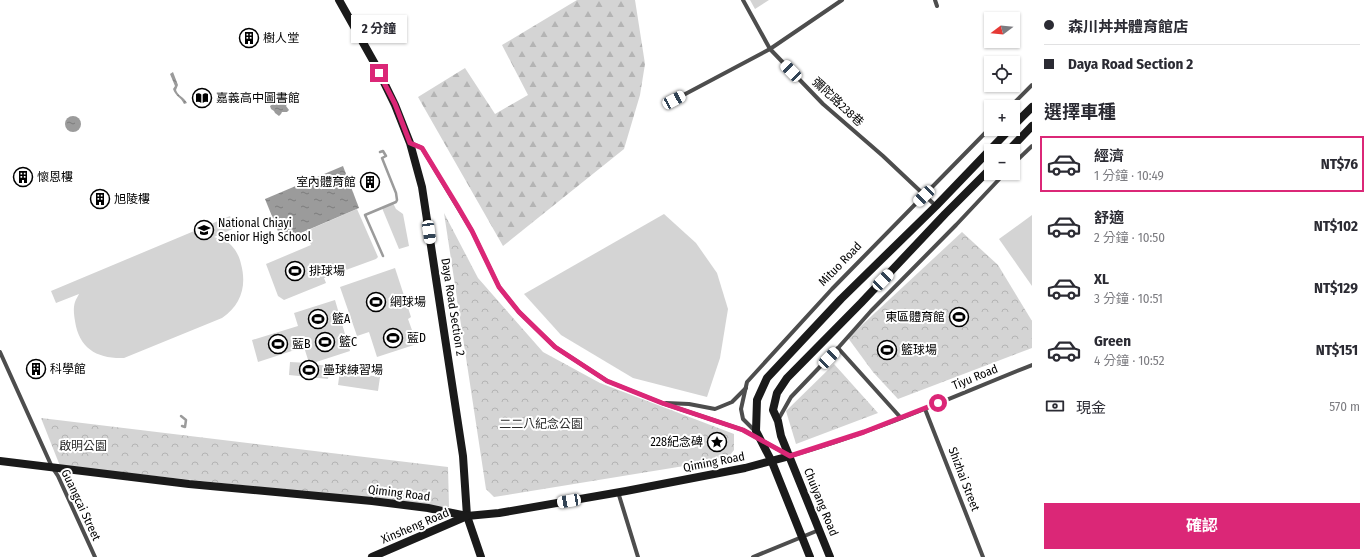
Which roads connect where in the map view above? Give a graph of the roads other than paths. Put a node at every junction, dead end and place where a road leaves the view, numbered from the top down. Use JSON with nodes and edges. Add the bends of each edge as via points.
{"nodes":[{"id":1,"x":339,"y":0,"type":"edge"},
{"id":2,"x":744,"y":0,"type":"edge"},
{"id":3,"x":842,"y":0,"type":"edge"},
{"id":4,"x":935,"y":0,"type":"edge"},
{"id":5,"x":937,"y":6,"type":"dead end"},
{"id":6,"x":770,"y":49,"type":"junction"},
{"id":7,"x":1032,"y":85,"type":"edge"},
{"id":8,"x":674,"y":100,"type":"dead end"},
{"id":9,"x":1017,"y":100,"type":"edge"},
{"id":10,"x":1032,"y":107,"type":"edge"},
{"id":11,"x":1020,"y":119,"type":"edge"},
{"id":12,"x":1032,"y":126,"type":"edge"},
{"id":13,"x":984,"y":134,"type":"edge"},
{"id":14,"x":1003,"y":136,"type":"edge"},
{"id":15,"x":410,"y":143,"type":"junction"},
{"id":16,"x":1015,"y":144,"type":"edge"},
{"id":17,"x":1032,"y":146,"type":"edge"},
{"id":18,"x":1020,"y":157,"type":"edge"},
{"id":19,"x":984,"y":175,"type":"edge"},
{"id":20,"x":998,"y":180,"type":"edge"},
{"id":21,"x":924,"y":196,"type":"junction"},
{"id":22,"x":936,"y":206,"type":"junction"},
{"id":23,"x":838,"y":348,"type":"junction"},
{"id":24,"x":0,"y":352,"type":"edge"},
{"id":25,"x":1032,"y":365,"type":"edge"},
{"id":26,"x":746,"y":388,"type":"junction"},
{"id":27,"x":662,"y":403,"type":"junction"},
{"id":28,"x":926,"y":409,"type":"junction"},
{"id":29,"x":901,"y":418,"type":"junction"},
{"id":30,"x":778,"y":421,"type":"junction"},
{"id":31,"x":756,"y":431,"type":"junction"},
{"id":32,"x":761,"y":440,"type":"junction"},
{"id":33,"x":790,"y":456,"type":"junction"},
{"id":34,"x":0,"y":461,"type":"edge"},
{"id":35,"x":772,"y":462,"type":"junction"},
{"id":36,"x":52,"y":467,"type":"junction"},
{"id":37,"x":618,"y":492,"type":"junction"},
{"id":38,"x":467,"y":516,"type":"junction"},
{"id":39,"x":819,"y":530,"type":"junction"},
{"id":40,"x":802,"y":537,"type":"junction"},
{"id":41,"x":95,"y":557,"type":"edge"},
{"id":42,"x":372,"y":557,"type":"edge"},
{"id":43,"x":481,"y":557,"type":"edge"},
{"id":44,"x":638,"y":557,"type":"edge"},
{"id":45,"x":753,"y":557,"type":"edge"},
{"id":46,"x":810,"y":557,"type":"edge"},
{"id":47,"x":830,"y":557,"type":"edge"},
{"id":48,"x":984,"y":557,"type":"edge"}],
"edges":[{"from":1,"to":15,"type":"street","name":"Daya Road Section 2","via":[[386,87]]},
{"from":2,"to":6,"type":"street","name":"彌陀路238巷"},
{"from":3,"to":6,"type":"street"},
{"from":4,"to":5,"type":"street"},
{"from":6,"to":8,"type":"street"},
{"from":6,"to":21,"type":"street","name":"彌陀路238巷","via":[[823,104]]},
{"from":7,"to":9,"type":"street"},
{"from":10,"to":11,"type":"street"},
{"from":12,"to":16,"type":"street"},
{"from":13,"to":21,"type":"street","name":"Mituo Road"},
{"from":14,"to":22,"type":"street","name":"Mituo Road"},
{"from":15,"to":27,"type":"street","via":[[422,148],[472,231],[499,287],[519,312],[555,347],[607,381]]},
{"from":15,"to":38,"type":"street","name":"Daya Road Section 2","via":[[422,187],[462,448]]},
{"from":17,"to":18,"type":"street"},
{"from":19,"to":30,"type":"street","via":[[787,378],[775,399],[773,410]]},
{"from":20,"to":23,"type":"street"},
{"from":21,"to":22,"type":"street","name":"彌陀路238巷"},
{"from":21,"to":26,"type":"street","name":"Mituo Road","via":[[795,329],[747,382]]},
{"from":22,"to":31,"type":"street","name":"Mituo Road","via":[[841,299],[767,378],[757,400]]},
{"from":23,"to":29,"type":"street"},
{"from":23,"to":30,"type":"street","via":[[792,397]]},
{"from":24,"to":36,"type":"street","name":"Guangcai Street"},
{"from":25,"to":28,"type":"street","name":"Tiyu Road"},
{"from":26,"to":27,"type":"street","via":[[732,402],[715,409],[689,404]]},
{"from":26,"to":31,"type":"street","name":"Mituo Road","via":[[741,409],[743,419]]},
{"from":27,"to":32,"type":"street","via":[[743,430]]},
{"from":28,"to":29,"type":"street","name":"Tiyu Road"},
{"from":28,"to":48,"type":"street","name":"Shizhai Street"},
{"from":29,"to":33,"type":"street","name":"Tiyu Road"},
{"from":30,"to":33,"type":"street"},
{"from":31,"to":32,"type":"street","name":"Mituo Road"},
{"from":32,"to":33,"type":"street"},
{"from":32,"to":35,"type":"street","name":"Mituo Road"},
{"from":33,"to":35,"type":"street","name":"Qiming Road"},
{"from":33,"to":39,"type":"street","name":"Chuiyang Road"},
{"from":34,"to":36,"type":"street","name":"Qiming Road"},
{"from":35,"to":37,"type":"street","name":"Qiming Road"},
{"from":35,"to":40,"type":"street"},
{"from":36,"to":38,"type":"street","name":"Qiming Road","via":[[189,484],[372,501]]},
{"from":36,"to":41,"type":"street","name":"Guangcai Street"},
{"from":37,"to":38,"type":"street","name":"Qiming Road","via":[[499,513]]},
{"from":37,"to":44,"type":"street"},
{"from":38,"to":42,"type":"street","name":"Xinsheng Road"},
{"from":38,"to":43,"type":"street","name":"Daya Road Section 2"},
{"from":39,"to":40,"type":"street"},
{"from":39,"to":47,"type":"street","name":"Chuiyang Road"},
{"from":40,"to":45,"type":"street"},
{"from":40,"to":46,"type":"street"}]}
